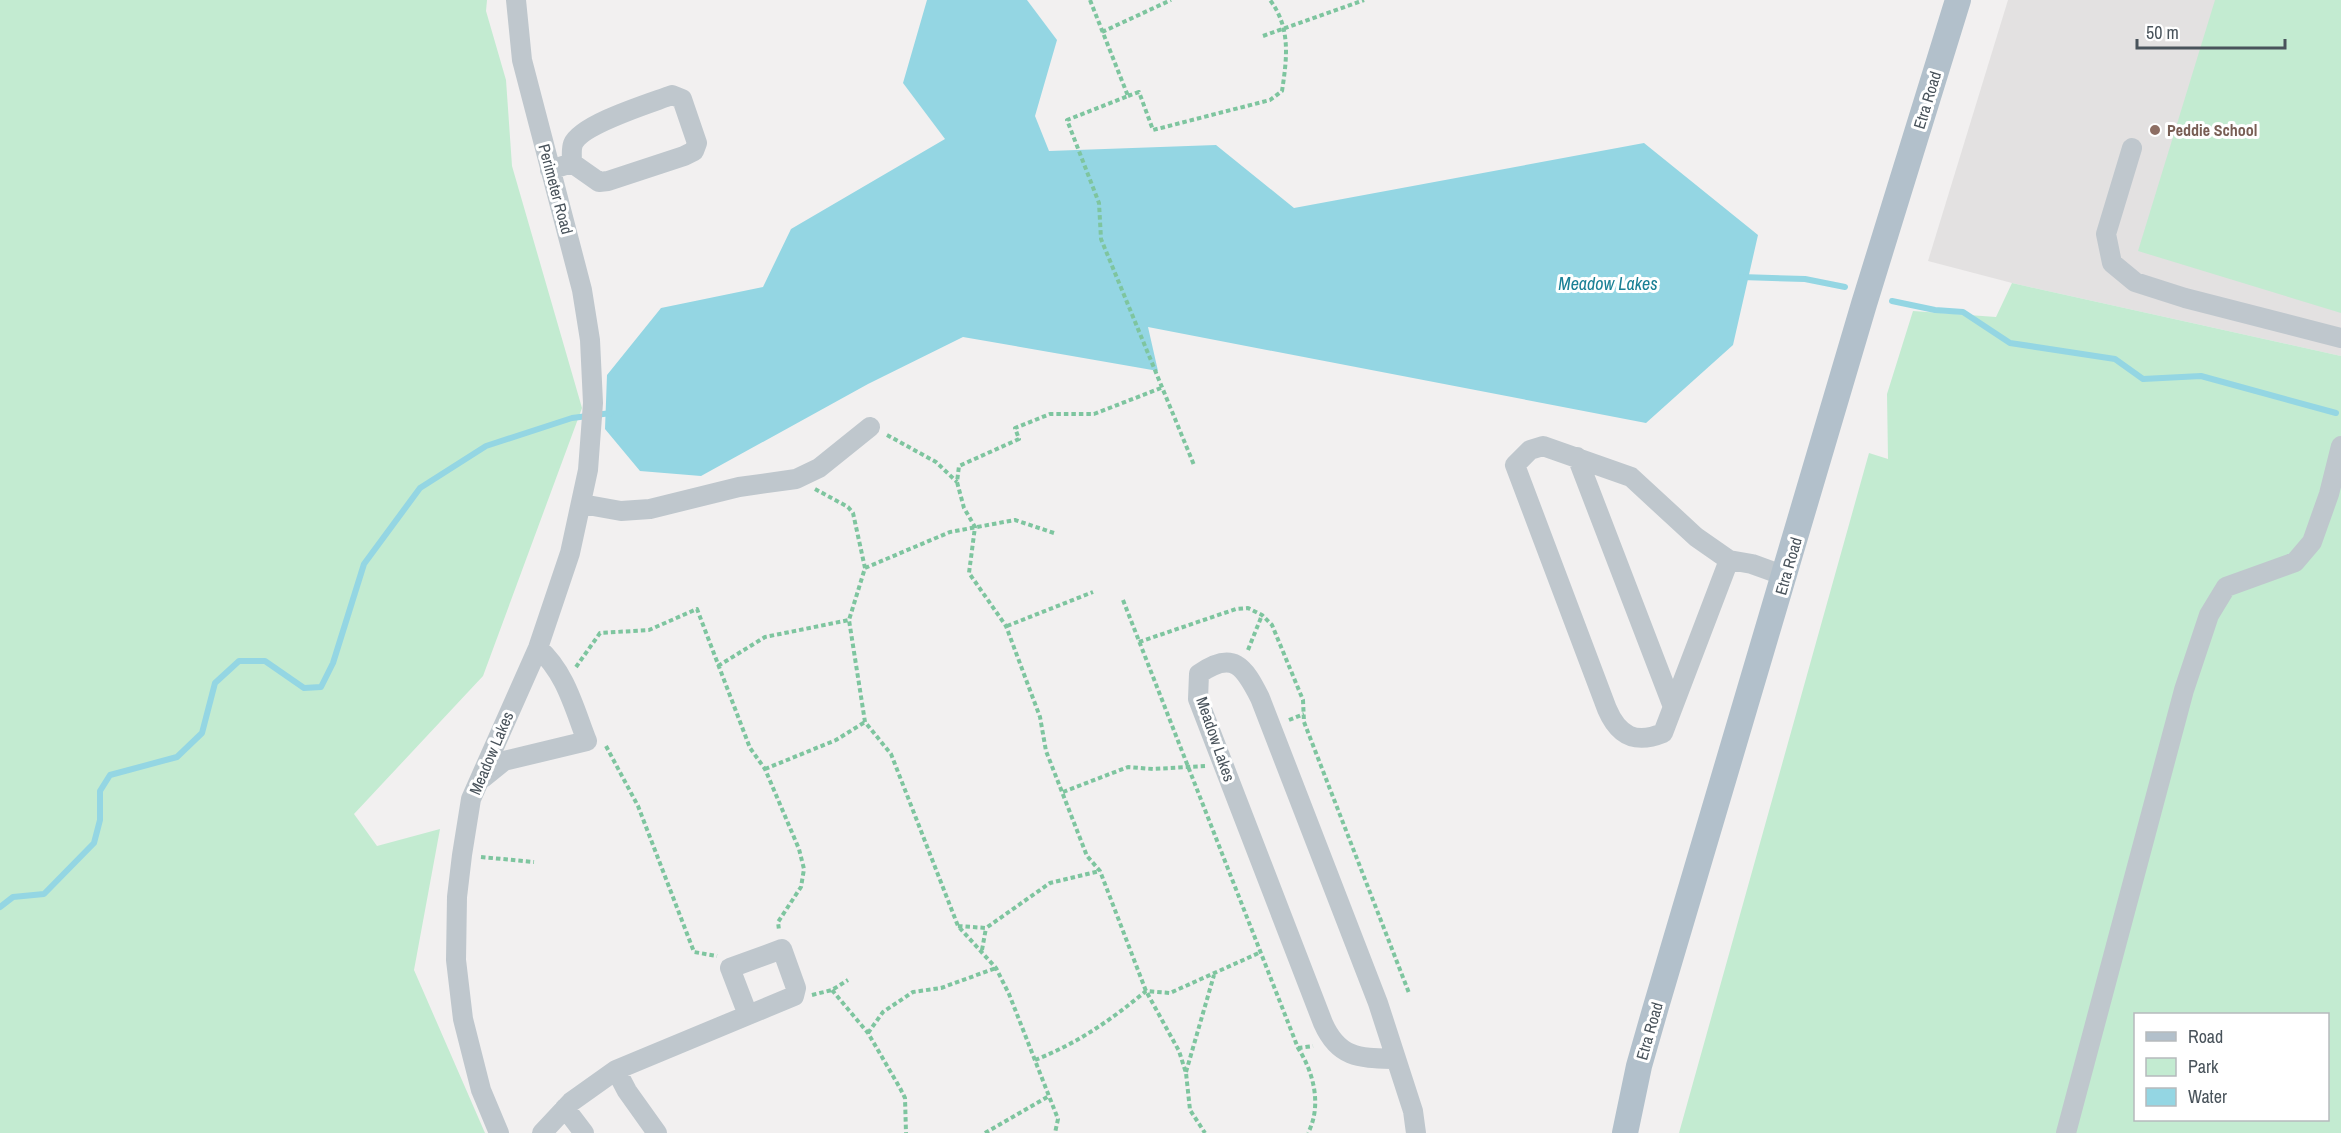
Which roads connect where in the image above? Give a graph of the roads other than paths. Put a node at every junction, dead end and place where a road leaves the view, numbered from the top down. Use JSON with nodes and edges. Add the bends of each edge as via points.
{"nodes":[{"id":1,"x":516,"y":0,"type":"edge"},
{"id":2,"x":1958,"y":0,"type":"edge"},
{"id":3,"x":2132,"y":148,"type":"dead end"},
{"id":4,"x":572,"y":163,"type":"junction"},
{"id":5,"x":550,"y":170,"type":"junction"},
{"id":6,"x":2341,"y":338,"type":"edge"},
{"id":7,"x":593,"y":379,"type":"joint"},
{"id":8,"x":870,"y":427,"type":"road end"},
{"id":9,"x":2341,"y":446,"type":"edge"},
{"id":10,"x":1577,"y":457,"type":"junction"},
{"id":11,"x":582,"y":504,"type":"junction"},
{"id":12,"x":1730,"y":560,"type":"junction"},
{"id":13,"x":1785,"y":576,"type":"junction"},
{"id":14,"x":538,"y":648,"type":"junction"},
{"id":15,"x":1673,"y":707,"type":"junction"},
{"id":16,"x":481,"y":780,"type":"junction"},
{"id":17,"x":748,"y":1015,"type":"junction"},
{"id":18,"x":1396,"y":1059,"type":"junction"},
{"id":19,"x":616,"y":1070,"type":"junction"},
{"id":20,"x":565,"y":1108,"type":"junction"},
{"id":21,"x":500,"y":1133,"type":"edge"},
{"id":22,"x":542,"y":1133,"type":"edge"},
{"id":23,"x":584,"y":1133,"type":"edge"},
{"id":24,"x":657,"y":1133,"type":"edge"},
{"id":25,"x":1416,"y":1133,"type":"edge"},
{"id":26,"x":1625,"y":1133,"type":"edge"},
{"id":27,"x":2066,"y":1133,"type":"edge"}],
"edges":[{"from":1,"to":5,"type":"street","name":"Perimeter Road","via":[[522,60]]},
{"from":2,"to":13,"type":"main road","name":"Etra Road"},
{"from":3,"to":6,"type":"street","via":[[2106,234],[2112,263],[2135,282]]},
{"from":4,"to":4,"type":"street","via":[[573,144],[602,121],[672,95],[682,99],[697,143],[694,151],[598,182]]},
{"from":4,"to":5,"type":"street"},
{"from":5,"to":7,"type":"street","name":"Perimeter Road","via":[[582,290]]},
{"from":7,"to":11,"type":"street","name":"Meadow Lakes"},
{"from":8,"to":11,"type":"street","via":[[819,468],[796,479],[727,489],[650,509],[621,511]]},
{"from":9,"to":27,"type":"street","via":[[2312,542],[2295,562],[2226,587],[2209,615],[2184,690]]},
{"from":10,"to":12,"type":"street","via":[[1631,477],[1696,537]]},
{"from":10,"to":15,"type":"street"},
{"from":10,"to":15,"type":"street","via":[[1543,446],[1530,450],[1515,465],[1614,725],[1626,734],[1646,740],[1663,733]]},
{"from":11,"to":14,"type":"street","name":"Meadow Lakes"},
{"from":12,"to":13,"type":"street"},
{"from":12,"to":15,"type":"street"},
{"from":13,"to":26,"type":"main road","name":"Etra Road","via":[[1645,1043]]},
{"from":14,"to":16,"type":"street","name":"Meadow Lakes"},
{"from":14,"to":16,"type":"street","via":[[561,674],[587,741],[504,761]]},
{"from":16,"to":21,"type":"street","name":"Meadow Lakes","via":[[471,800],[462,855],[456,960],[463,1019],[481,1090]]},
{"from":17,"to":17,"type":"street","via":[[730,968],[782,949],[796,988],[794,996]]},
{"from":17,"to":19,"type":"street"},
{"from":18,"to":18,"type":"street","name":"Meadow Lakes","via":[[1260,698],[1241,668],[1215,663],[1199,674],[1198,699],[1332,1043],[1366,1058]]},
{"from":18,"to":25,"type":"street"},
{"from":19,"to":20,"type":"street"},
{"from":19,"to":24,"type":"street"},
{"from":20,"to":22,"type":"street"},
{"from":20,"to":23,"type":"street"}]}
